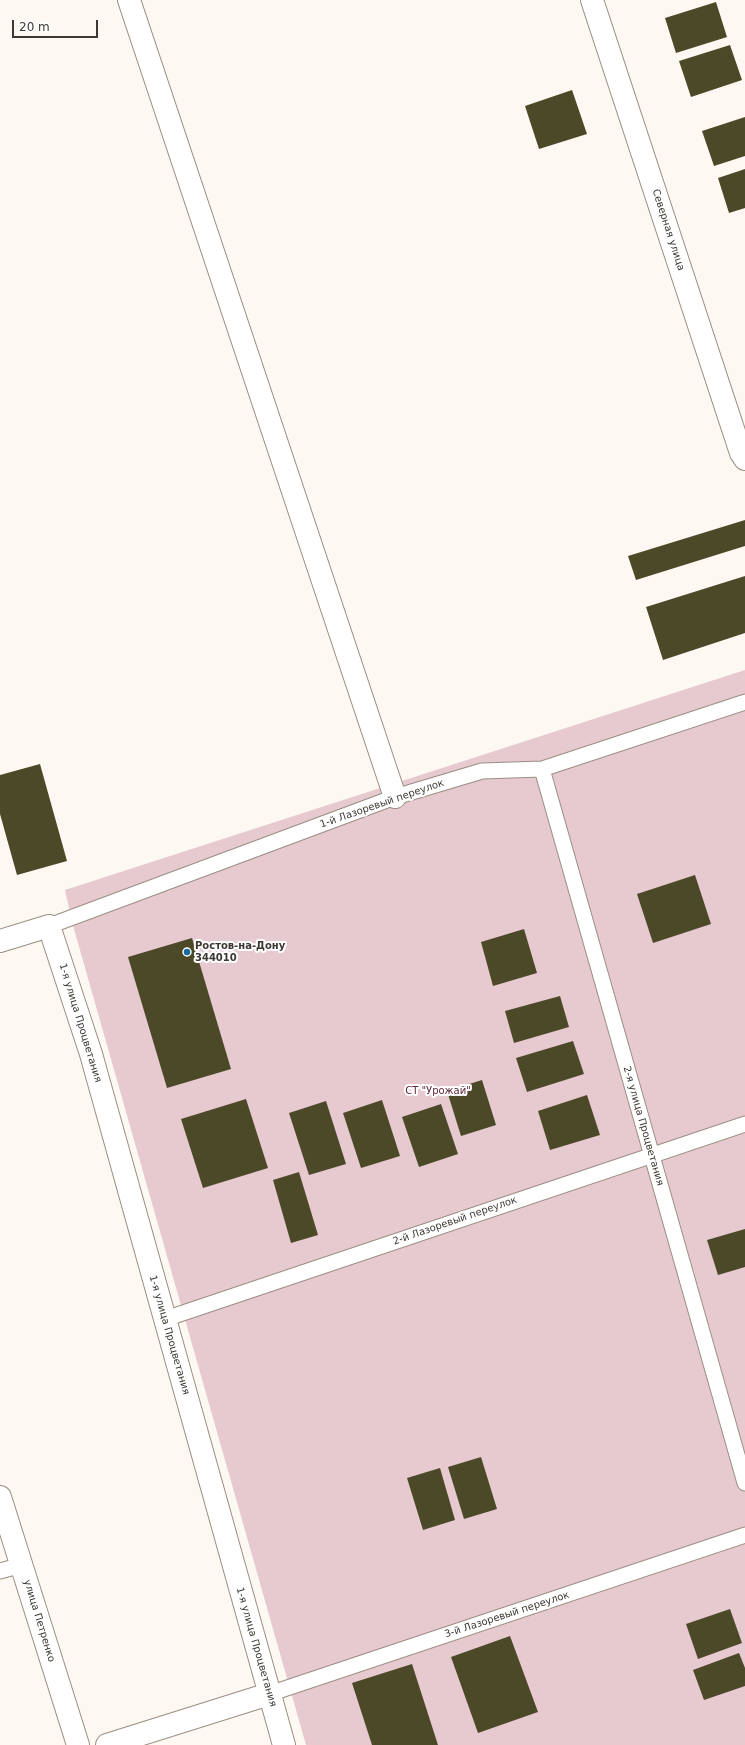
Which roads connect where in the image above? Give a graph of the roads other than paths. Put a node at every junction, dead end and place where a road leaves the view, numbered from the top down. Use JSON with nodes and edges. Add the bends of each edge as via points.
{"nodes":[{"id":1,"x":130,"y":0,"type":"edge"},
{"id":2,"x":592,"y":0,"type":"edge"},
{"id":3,"x":745,"y":459,"type":"edge"},
{"id":4,"x":745,"y":702,"type":"edge"},
{"id":5,"x":542,"y":769,"type":"junction"},
{"id":6,"x":395,"y":797,"type":"junction"},
{"id":7,"x":49,"y":926,"type":"junction"},
{"id":8,"x":0,"y":940,"type":"edge"},
{"id":9,"x":745,"y":1124,"type":"edge"},
{"id":10,"x":651,"y":1154,"type":"junction"},
{"id":11,"x":165,"y":1319,"type":"junction"},
{"id":12,"x":745,"y":1483,"type":"edge"},
{"id":13,"x":0,"y":1497,"type":"edge"},
{"id":14,"x":745,"y":1535,"type":"edge"},
{"id":15,"x":22,"y":1564,"type":"junction"},
{"id":16,"x":0,"y":1571,"type":"edge"},
{"id":17,"x":269,"y":1694,"type":"junction"},
{"id":18,"x":78,"y":1745,"type":"edge"},
{"id":19,"x":107,"y":1745,"type":"edge"},
{"id":20,"x":284,"y":1745,"type":"edge"}],
"edges":[{"from":1,"to":6,"type":"street"},
{"from":2,"to":3,"type":"street","name":"Северная улица"},
{"from":4,"to":5,"type":"lane","name":"1-й Лазоревый переулок"},
{"from":5,"to":6,"type":"lane","name":"1-й Лазоревый переулок","via":[[482,771]]},
{"from":5,"to":10,"type":"lane","name":"2-я улица Процветания"},
{"from":6,"to":7,"type":"lane","name":"1-й Лазоревый переулок"},
{"from":7,"to":8,"type":"street"},
{"from":7,"to":11,"type":"street","name":"1-я улица Процветания","via":[[91,1054]]},
{"from":9,"to":10,"type":"lane","name":"2-й Лазоревый переулок"},
{"from":10,"to":11,"type":"lane","name":"2-й Лазоревый переулок"},
{"from":10,"to":12,"type":"lane","name":"2-я улица Процветания"},
{"from":11,"to":17,"type":"street","name":"1-я улица Процветания"},
{"from":13,"to":15,"type":"street","name":"улица Петренко"},
{"from":14,"to":17,"type":"lane","name":"3-й Лазоревый переулок"},
{"from":15,"to":16,"type":"lane"},
{"from":15,"to":18,"type":"street","name":"улица Петренко"},
{"from":17,"to":19,"type":"street"},
{"from":17,"to":20,"type":"street","name":"1-я улица Процветания"}]}
